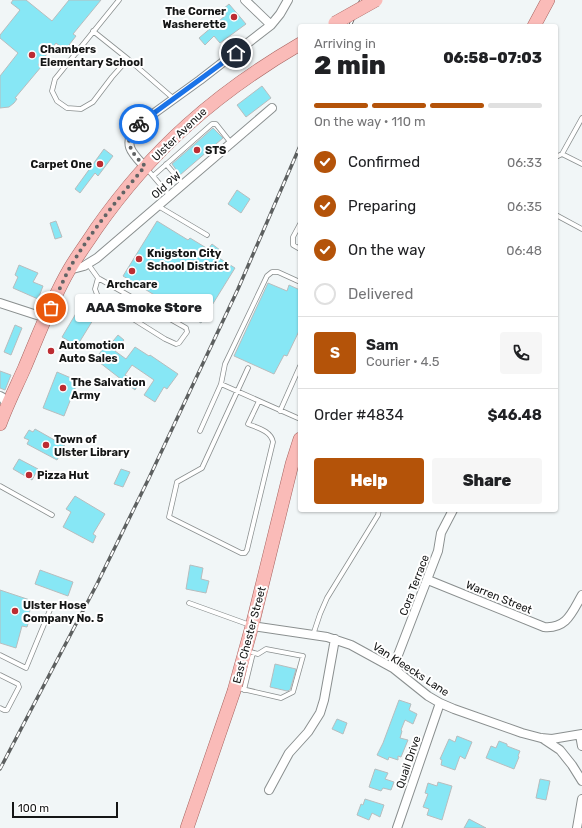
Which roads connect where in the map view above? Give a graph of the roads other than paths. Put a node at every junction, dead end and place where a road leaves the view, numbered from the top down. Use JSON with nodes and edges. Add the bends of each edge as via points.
{"nodes":[{"id":1,"x":119,"y":0,"type":"edge"},
{"id":2,"x":246,"y":0,"type":"edge"},
{"id":3,"x":288,"y":0,"type":"edge"},
{"id":4,"x":376,"y":0,"type":"edge"},
{"id":5,"x":546,"y":1,"type":"edge"},
{"id":6,"x":334,"y":24,"type":"edge"},
{"id":7,"x":535,"y":24,"type":"edge"},
{"id":8,"x":272,"y":25,"type":"junction"},
{"id":9,"x":93,"y":31,"type":"junction"},
{"id":10,"x":298,"y":45,"type":"edge"},
{"id":11,"x":128,"y":59,"type":"junction"},
{"id":12,"x":174,"y":99,"type":"junction"},
{"id":13,"x":272,"y":108,"type":"dead end"},
{"id":14,"x":582,"y":118,"type":"edge"},
{"id":15,"x":231,"y":143,"type":"junction"},
{"id":16,"x":562,"y":154,"type":"junction"},
{"id":17,"x":558,"y":156,"type":"edge"},
{"id":18,"x":166,"y":164,"type":"junction"},
{"id":19,"x":582,"y":164,"type":"edge"},
{"id":20,"x":149,"y":171,"type":"junction"},
{"id":21,"x":183,"y":184,"type":"junction"},
{"id":22,"x":170,"y":196,"type":"junction"},
{"id":23,"x":158,"y":206,"type":"junction"},
{"id":24,"x":558,"y":216,"type":"edge"},
{"id":25,"x":298,"y":228,"type":"edge"},
{"id":26,"x":582,"y":230,"type":"edge"},
{"id":27,"x":207,"y":235,"type":"dead end"},
{"id":28,"x":298,"y":248,"type":"edge"},
{"id":29,"x":88,"y":264,"type":"junction"},
{"id":30,"x":69,"y":270,"type":"junction"},
{"id":31,"x":98,"y":278,"type":"junction"},
{"id":32,"x":298,"y":281,"type":"edge"},
{"id":33,"x":0,"y":302,"type":"edge"},
{"id":34,"x":46,"y":318,"type":"junction"},
{"id":35,"x":248,"y":368,"type":"dead end"},
{"id":36,"x":298,"y":370,"type":"edge"},
{"id":37,"x":221,"y":384,"type":"junction"},
{"id":38,"x":238,"y":391,"type":"junction"},
{"id":39,"x":4,"y":401,"type":"edge"},
{"id":40,"x":259,"y":401,"type":"junction"},
{"id":41,"x":280,"y":411,"type":"junction"},
{"id":42,"x":298,"y":418,"type":"edge"},
{"id":43,"x":0,"y":424,"type":"edge"},
{"id":44,"x":200,"y":431,"type":"dead end"},
{"id":45,"x":298,"y":445,"type":"edge"},
{"id":46,"x":0,"y":486,"type":"edge"},
{"id":47,"x":379,"y":512,"type":"edge"},
{"id":48,"x":452,"y":512,"type":"edge"},
{"id":49,"x":52,"y":514,"type":"dead end"},
{"id":50,"x":428,"y":580,"type":"junction"},
{"id":51,"x":582,"y":595,"type":"edge"},
{"id":52,"x":189,"y":603,"type":"dead end"},
{"id":53,"x":52,"y":605,"type":"dead end"},
{"id":54,"x":252,"y":626,"type":"junction"},
{"id":55,"x":313,"y":635,"type":"junction"},
{"id":56,"x":335,"y":639,"type":"junction"},
{"id":57,"x":249,"y":652,"type":"junction"},
{"id":58,"x":0,"y":655,"type":"edge"},
{"id":59,"x":393,"y":668,"type":"junction"},
{"id":60,"x":0,"y":676,"type":"edge"},
{"id":61,"x":240,"y":689,"type":"junction"},
{"id":62,"x":440,"y":703,"type":"junction"},
{"id":63,"x":0,"y":708,"type":"edge"},
{"id":64,"x":581,"y":735,"type":"edge"},
{"id":65,"x":541,"y":738,"type":"junction"},
{"id":66,"x":582,"y":746,"type":"edge"},
{"id":67,"x":582,"y":781,"type":"edge"},
{"id":68,"x":269,"y":790,"type":"dead end"},
{"id":69,"x":582,"y":799,"type":"edge"},
{"id":70,"x":187,"y":828,"type":"edge"},
{"id":71,"x":397,"y":828,"type":"edge"},
{"id":72,"x":577,"y":828,"type":"edge"}],
"edges":[{"from":1,"to":9,"type":"lane"},
{"from":2,"to":8,"type":"street"},
{"from":3,"to":8,"type":"street"},
{"from":4,"to":6,"type":"main road","bridge":true},
{"from":5,"to":7,"type":"main road"},
{"from":8,"to":12,"type":"street"},
{"from":9,"to":11,"type":"lane"},
{"from":9,"to":11,"type":"lane","via":[[55,79],[52,91],[56,101],[67,108],[81,109],[93,102]]},
{"from":10,"to":20,"type":"main road","name":"Ulster Avenue","via":[[229,89],[183,128]]},
{"from":11,"to":12,"type":"lane"},
{"from":12,"to":20,"type":"street","via":[[135,127],[129,139],[131,152]]},
{"from":13,"to":15,"type":"street","name":"Old 9W"},
{"from":14,"to":16,"type":"lane"},
{"from":15,"to":18,"type":"lane","via":[[216,124],[212,124]]},
{"from":15,"to":21,"type":"street","name":"Old 9W"},
{"from":16,"to":17,"type":"lane"},
{"from":16,"to":19,"type":"lane"},
{"from":18,"to":20,"type":"lane"},
{"from":18,"to":21,"type":"lane"},
{"from":20,"to":22,"type":"lane"},
{"from":20,"to":30,"type":"main road","name":"Ulster Avenue","via":[[112,206]]},
{"from":21,"to":22,"type":"street","name":"Old 9W"},
{"from":22,"to":23,"type":"street","name":"Old 9W"},
{"from":23,"to":27,"type":"lane"},
{"from":23,"to":29,"type":"street","name":"Old 9W"},
{"from":24,"to":26,"type":"lane"},
{"from":25,"to":28,"type":"lane","via":[[293,245]]},
{"from":29,"to":30,"type":"street","name":"Old 9W"},
{"from":29,"to":31,"type":"lane"},
{"from":30,"to":34,"type":"main road","name":"Ulster Avenue"},
{"from":31,"to":31,"type":"lane","via":[[95,289],[98,297],[165,339],[176,344],[187,332],[186,328]]},
{"from":32,"to":37,"type":"lane","via":[[278,272],[272,272],[267,276],[226,364]]},
{"from":33,"to":34,"type":"street"},
{"from":34,"to":39,"type":"main road","name":"Ulster Avenue"},
{"from":35,"to":38,"type":"lane"},
{"from":36,"to":41,"type":"lane"},
{"from":37,"to":38,"type":"lane"},
{"from":37,"to":44,"type":"lane"},
{"from":38,"to":40,"type":"lane"},
{"from":38,"to":40,"type":"lane","via":[[202,468],[177,482],[169,517],[241,553],[248,550],[273,442],[269,433],[248,424]]},
{"from":39,"to":43,"type":"main road","name":"Ulster Avenue"},
{"from":40,"to":41,"type":"lane"},
{"from":41,"to":42,"type":"lane"},
{"from":45,"to":54,"type":"main road","name":"East Chester Street"},
{"from":46,"to":49,"type":"lane"},
{"from":47,"to":55,"type":"lane","via":[[327,598]]},
{"from":48,"to":50,"type":"street","name":"Cora Terrace","via":[[441,533]]},
{"from":50,"to":51,"type":"street","name":"Warren Street","via":[[544,627],[553,628],[562,624]]},
{"from":50,"to":59,"type":"street","name":"Cora Terrace"},
{"from":52,"to":54,"type":"lane"},
{"from":53,"to":58,"type":"lane","via":[[26,668]]},
{"from":54,"to":55,"type":"street","name":"Van Kleecks Lane"},
{"from":54,"to":57,"type":"main road","name":"East Chester Street"},
{"from":55,"to":56,"type":"street","name":"Van Kleecks Lane"},
{"from":56,"to":59,"type":"street","name":"Van Kleecks Lane"},
{"from":56,"to":68,"type":"street","via":[[320,713],[308,732],[289,753]]},
{"from":57,"to":61,"type":"main road","name":"East Chester Street"},
{"from":57,"to":61,"type":"lane","via":[[258,654],[266,649],[303,656],[293,692],[281,698]]},
{"from":59,"to":62,"type":"street","name":"Van Kleecks Lane"},
{"from":60,"to":63,"type":"lane","via":[[18,684],[19,687],[7,710]]},
{"from":61,"to":70,"type":"main road","name":"East Chester Street"},
{"from":62,"to":65,"type":"street","name":"Van Kleecks Lane"},
{"from":62,"to":71,"type":"street","name":"Quail Drive"},
{"from":64,"to":65,"type":"street","name":"Van Kleecks Lane"},
{"from":64,"to":66,"type":"street"},
{"from":65,"to":67,"type":"street","via":[[560,750]]},
{"from":69,"to":72,"type":"street"}]}
